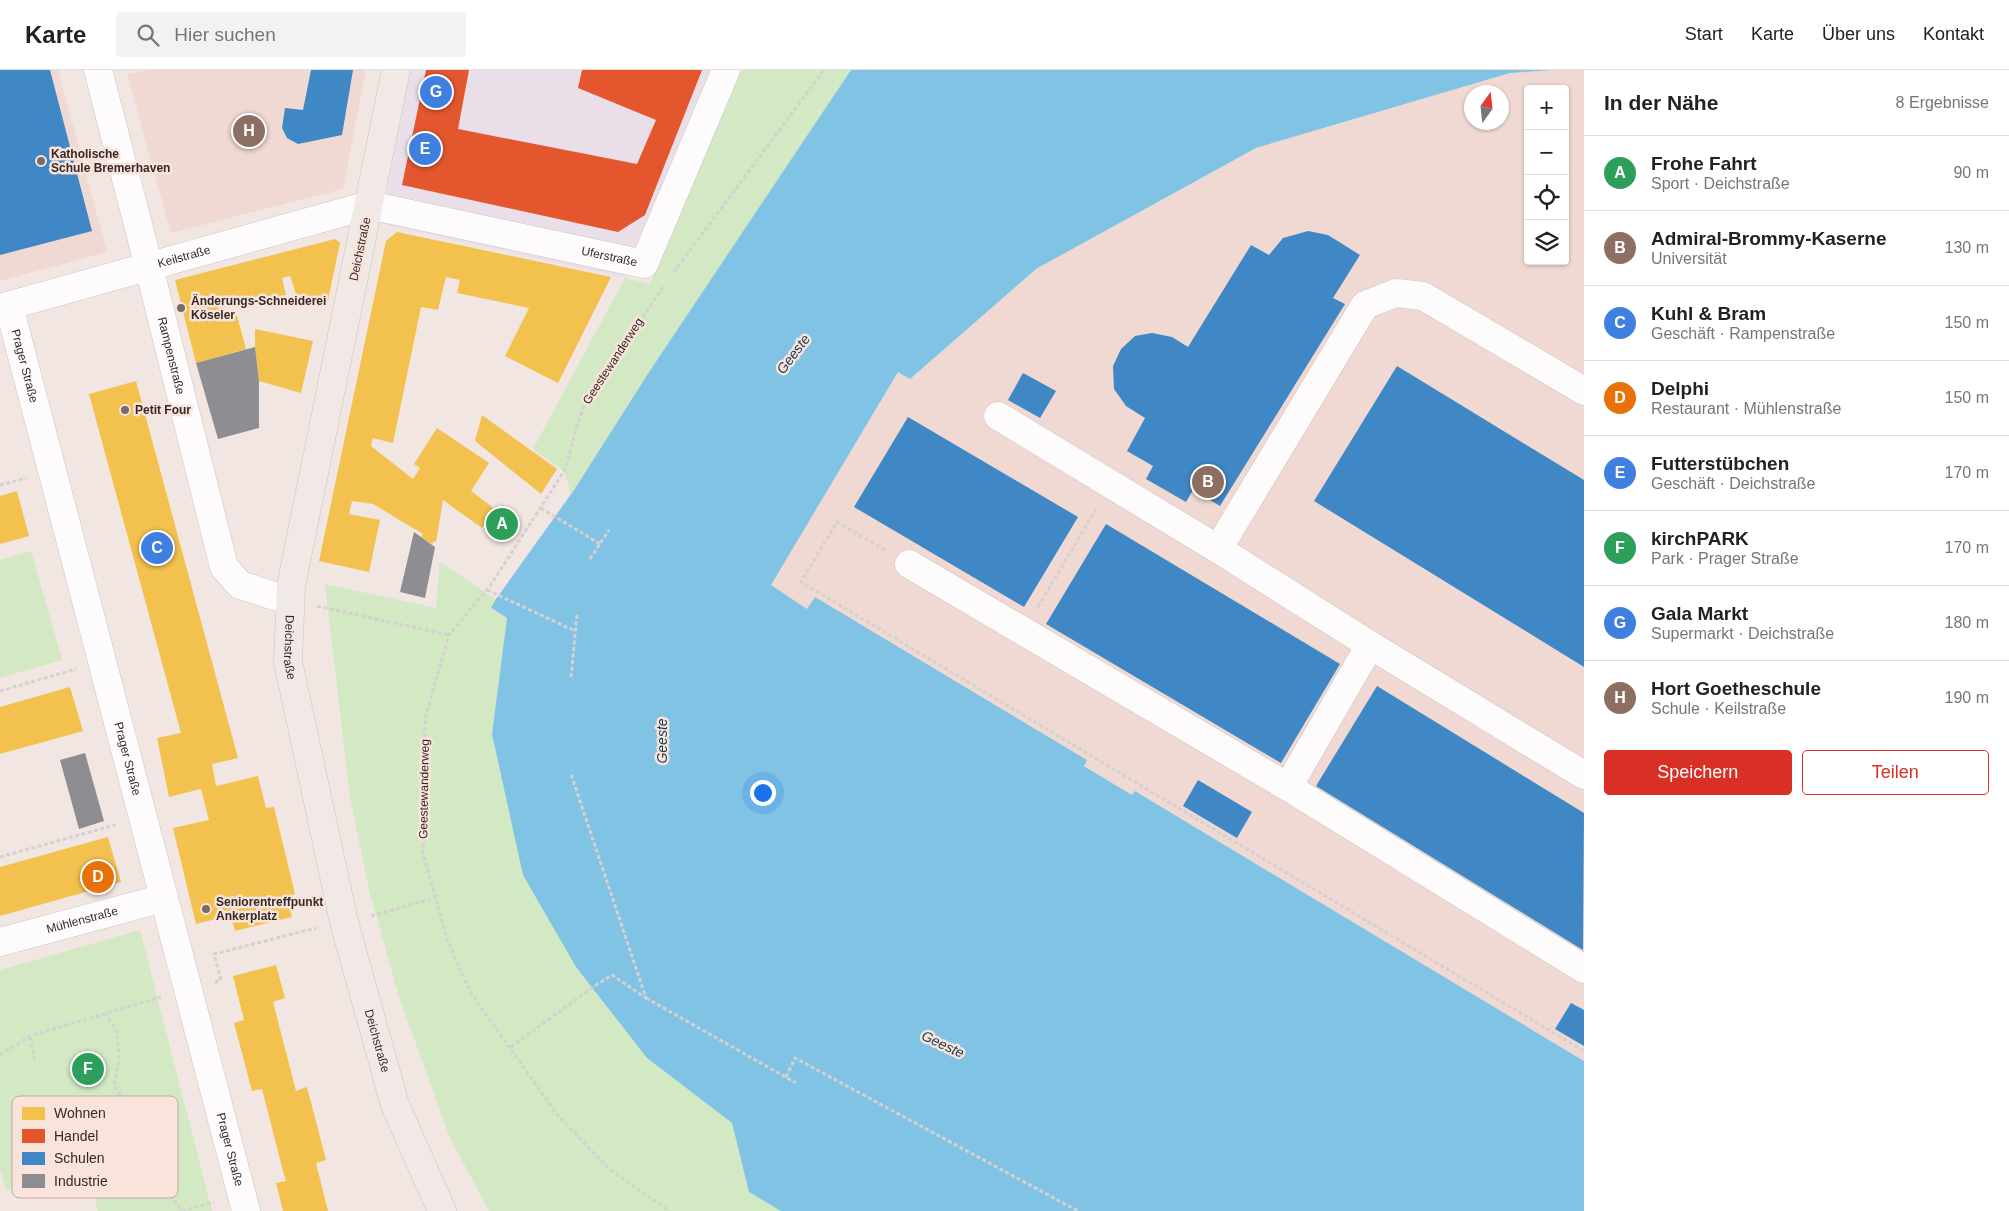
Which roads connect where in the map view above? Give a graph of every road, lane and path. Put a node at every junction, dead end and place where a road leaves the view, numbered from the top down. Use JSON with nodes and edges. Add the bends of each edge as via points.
{"nodes":[{"id":1,"x":98,"y":70,"type":"edge"},
{"id":2,"x":396,"y":70,"type":"edge"},
{"id":3,"x":726,"y":70,"type":"edge"},
{"id":4,"x":824,"y":70,"type":"edge"},
{"id":5,"x":369,"y":205,"type":"junction"},
{"id":6,"x":149,"y":267,"type":"junction"},
{"id":7,"x":672,"y":274,"type":"dead end"},
{"id":8,"x":666,"y":282,"type":"dead end"},
{"id":9,"x":5,"y":307,"type":"edge"},
{"id":10,"x":1584,"y":391,"type":"edge"},
{"id":11,"x":998,"y":416,"type":"dead end"},
{"id":12,"x":1110,"y":485,"type":"junction"},
{"id":13,"x":540,"y":508,"type":"junction"},
{"id":14,"x":609,"y":530,"type":"dead end"},
{"id":15,"x":600,"y":544,"type":"junction"},
{"id":16,"x":1218,"y":548,"type":"junction"},
{"id":17,"x":590,"y":559,"type":"dead end"},
{"id":18,"x":909,"y":564,"type":"joint"},
{"id":19,"x":487,"y":590,"type":"junction"},
{"id":20,"x":290,"y":600,"type":"junction"},
{"id":21,"x":577,"y":614,"type":"dead end"},
{"id":22,"x":575,"y":631,"type":"junction"},
{"id":23,"x":1024,"y":631,"type":"junction"},
{"id":24,"x":449,"y":635,"type":"junction"},
{"id":25,"x":1370,"y":645,"type":"junction"},
{"id":26,"x":102,"y":662,"type":"junction"},
{"id":27,"x":571,"y":677,"type":"dead end"},
{"id":28,"x":0,"y":690,"type":"edge"},
{"id":29,"x":571,"y":774,"type":"dead end"},
{"id":30,"x":1584,"y":775,"type":"edge"},
{"id":31,"x":1288,"y":787,"type":"junction"},
{"id":32,"x":143,"y":817,"type":"junction"},
{"id":33,"x":0,"y":857,"type":"edge"},
{"id":34,"x":164,"y":898,"type":"junction"},
{"id":35,"x":434,"y":898,"type":"junction"},
{"id":36,"x":380,"y":914,"type":"dead end"},
{"id":37,"x":298,"y":932,"type":"dead end"},
{"id":38,"x":0,"y":942,"type":"edge"},
{"id":39,"x":1584,"y":969,"type":"edge"},
{"id":40,"x":188,"y":989,"type":"junction"},
{"id":41,"x":646,"y":998,"type":"junction"},
{"id":42,"x":105,"y":1013,"type":"junction"},
{"id":43,"x":30,"y":1036,"type":"junction"},
{"id":44,"x":511,"y":1047,"type":"junction"},
{"id":45,"x":1584,"y":1051,"type":"edge"},
{"id":46,"x":0,"y":1055,"type":"edge"},
{"id":47,"x":34,"y":1063,"type":"dead end"},
{"id":48,"x":786,"y":1077,"type":"junction"},
{"id":49,"x":796,"y":1083,"type":"dead end"},
{"id":50,"x":121,"y":1096,"type":"edge"},
{"id":51,"x":172,"y":1198,"type":"edge"},
{"id":52,"x":244,"y":1203,"type":"edge"},
{"id":53,"x":182,"y":1211,"type":"edge"},
{"id":54,"x":442,"y":1211,"type":"edge"},
{"id":55,"x":669,"y":1211,"type":"edge"},
{"id":56,"x":1078,"y":1211,"type":"edge"}],
"edges":[{"from":1,"to":6,"type":"street","name":"Rampenstraße"},
{"from":2,"to":5,"type":"main road","name":"Deichstraße"},
{"from":3,"to":5,"type":"street","name":"Uferstraße","via":[[644,264]]},
{"from":4,"to":7,"type":"path"},
{"from":5,"to":6,"type":"street","name":"Keilstraße"},
{"from":5,"to":20,"type":"main road","name":"Deichstraße"},
{"from":6,"to":9,"type":"street","name":"Keilstraße"},
{"from":6,"to":20,"type":"street","name":"Rampenstraße","via":[[224,567],[240,585]]},
{"from":8,"to":13,"type":"path","name":"Geestewanderweg","via":[[585,402],[566,468]]},
{"from":9,"to":26,"type":"street","name":"Prager Straße"},
{"from":10,"to":16,"type":"street","via":[[1423,296],[1396,293],[1365,305]]},
{"from":11,"to":12,"type":"street"},
{"from":12,"to":16,"type":"street"},
{"from":12,"to":23,"type":"path"},
{"from":13,"to":15,"type":"path"},
{"from":13,"to":19,"type":"path","name":"Geestewanderweg"},
{"from":14,"to":15,"type":"path"},
{"from":15,"to":17,"type":"path"},
{"from":16,"to":25,"type":"street"},
{"from":18,"to":23,"type":"street"},
{"from":18,"to":45,"type":"path","via":[[837,522],[801,582]]},
{"from":19,"to":22,"type":"path"},
{"from":19,"to":24,"type":"path","name":"Geestewanderweg"},
{"from":20,"to":24,"type":"path"},
{"from":20,"to":54,"type":"main road","name":"Deichstraße","via":[[288,662],[344,922],[395,1105]]},
{"from":21,"to":22,"type":"path"},
{"from":22,"to":27,"type":"path"},
{"from":23,"to":31,"type":"street"},
{"from":24,"to":35,"type":"path","name":"Geestewanderweg","via":[[426,715],[421,776],[423,853]]},
{"from":25,"to":30,"type":"street"},
{"from":25,"to":31,"type":"street"},
{"from":26,"to":28,"type":"path"},
{"from":26,"to":32,"type":"street","name":"Prager Straße"},
{"from":29,"to":41,"type":"path"},
{"from":31,"to":39,"type":"street"},
{"from":32,"to":33,"type":"path"},
{"from":32,"to":34,"type":"street","name":"Prager Straße"},
{"from":34,"to":38,"type":"street","name":"Mühlenstraße"},
{"from":34,"to":40,"type":"street","name":"Prager Straße"},
{"from":35,"to":36,"type":"path"},
{"from":35,"to":44,"type":"path","name":"Geestewanderweg","via":[[447,939],[471,993]]},
{"from":37,"to":40,"type":"path","via":[[214,954],[221,980]]},
{"from":40,"to":42,"type":"path"},
{"from":40,"to":52,"type":"street","name":"Prager Straße"},
{"from":41,"to":44,"type":"path","via":[[612,975]]},
{"from":41,"to":48,"type":"path"},
{"from":42,"to":43,"type":"path"},
{"from":42,"to":50,"type":"path","via":[[117,1032],[119,1059],[114,1085]]},
{"from":43,"to":46,"type":"path"},
{"from":43,"to":47,"type":"path"},
{"from":44,"to":55,"type":"path","name":"Geestewanderweg","via":[[556,1113],[608,1168]]},
{"from":48,"to":49,"type":"path"},
{"from":48,"to":56,"type":"path","via":[[795,1058]]},
{"from":51,"to":53,"type":"path"},
{"from":52,"to":53,"type":"path"}]}
